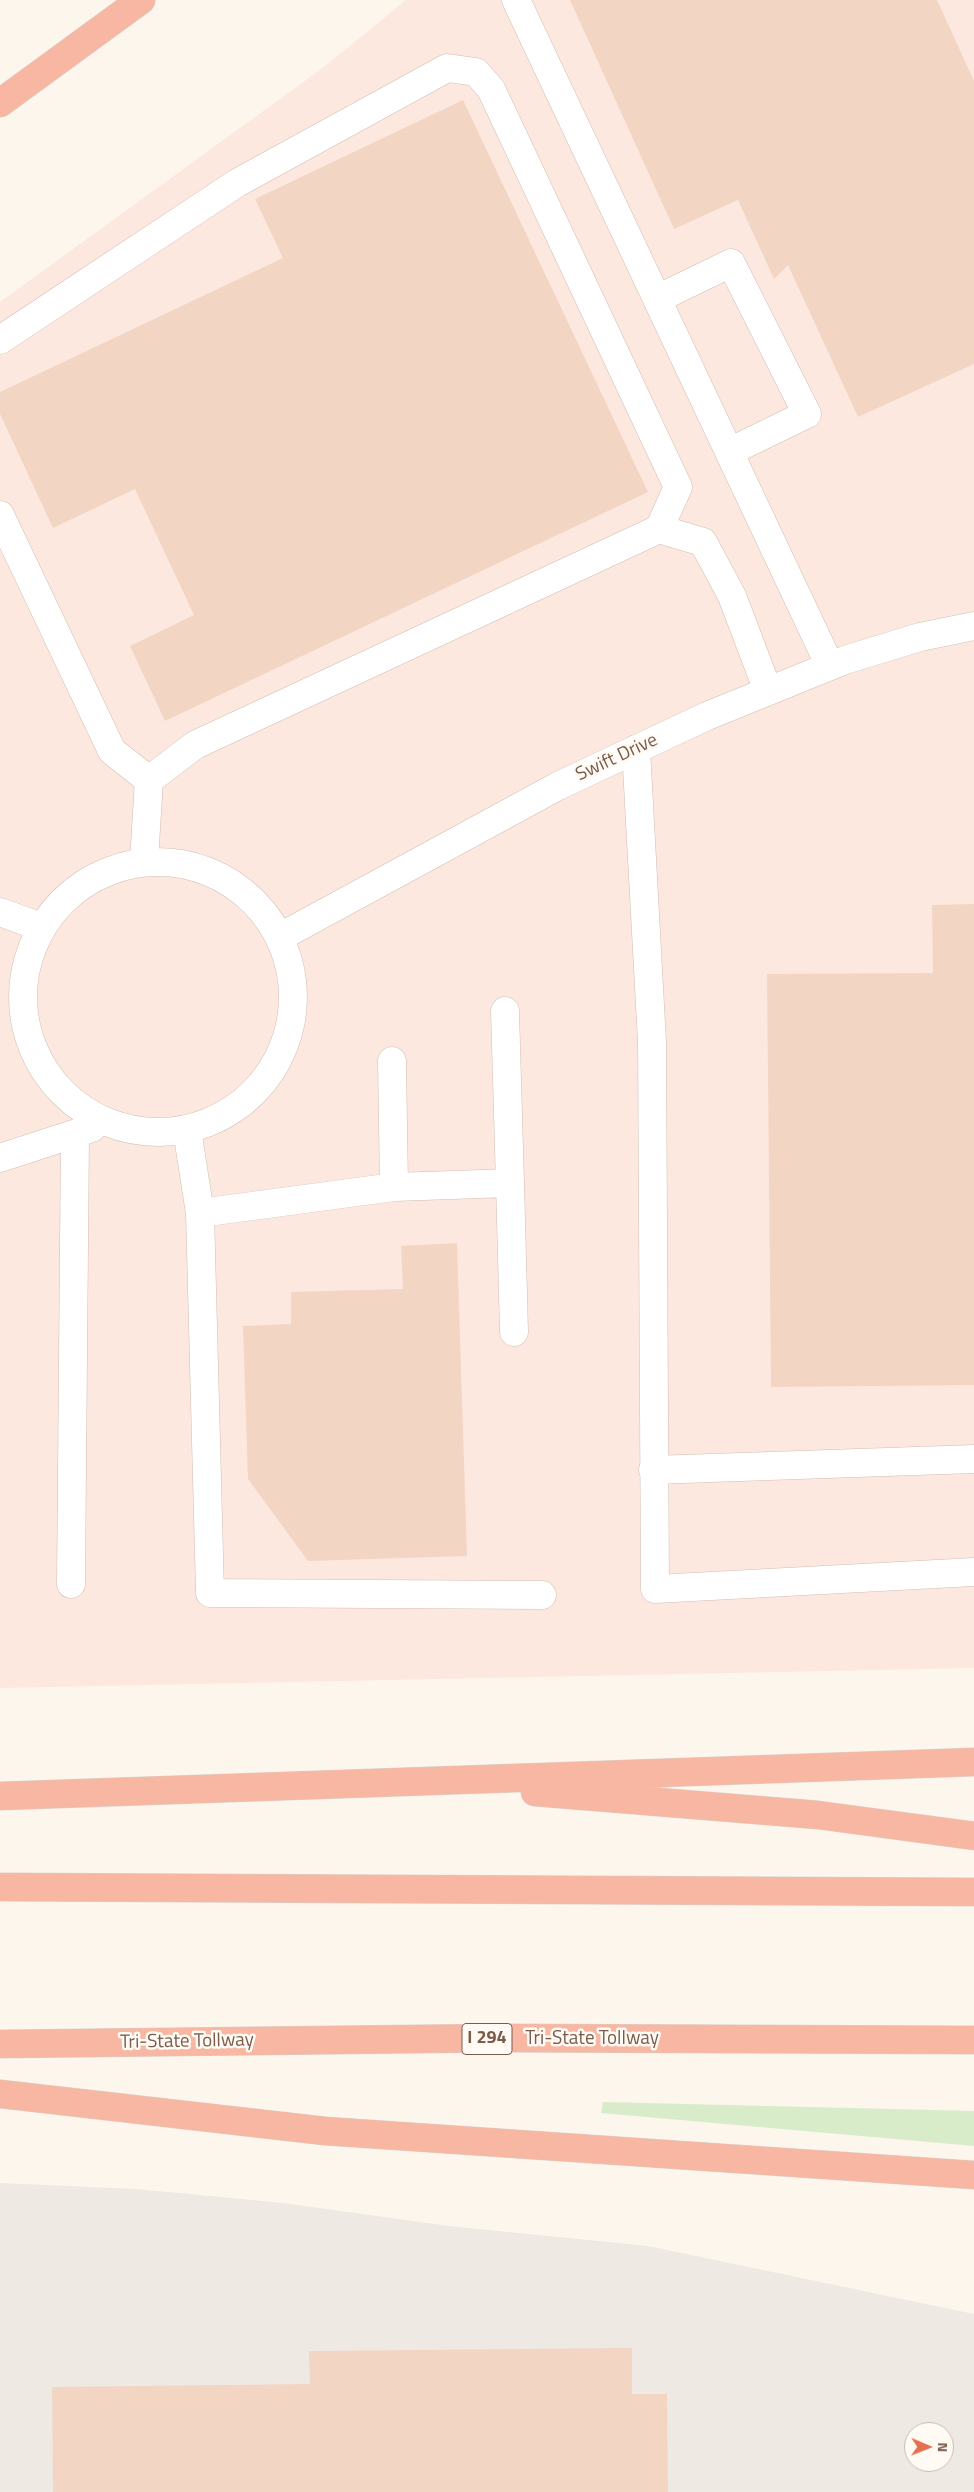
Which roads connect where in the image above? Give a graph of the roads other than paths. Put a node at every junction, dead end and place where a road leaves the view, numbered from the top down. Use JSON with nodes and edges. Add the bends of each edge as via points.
{"nodes":[{"id":1,"x":141,"y":0,"type":"edge"},
{"id":2,"x":516,"y":0,"type":"edge"},
{"id":3,"x":0,"y":103,"type":"edge"},
{"id":4,"x":656,"y":299,"type":"junction"},
{"id":5,"x":0,"y":340,"type":"edge"},
{"id":6,"x":729,"y":452,"type":"junction"},
{"id":7,"x":0,"y":515,"type":"edge"},
{"id":8,"x":659,"y":529,"type":"junction"},
{"id":9,"x":974,"y":626,"type":"edge"},
{"id":10,"x":830,"y":666,"type":"junction"},
{"id":11,"x":768,"y":692,"type":"junction"},
{"id":12,"x":636,"y":749,"type":"junction"},
{"id":13,"x":149,"y":780,"type":"junction"},
{"id":14,"x":144,"y":861,"type":"junction"},
{"id":15,"x":0,"y":912,"type":"edge"},
{"id":16,"x":41,"y":927,"type":"junction"},
{"id":17,"x":280,"y":937,"type":"junction"},
{"id":18,"x":506,"y":1010,"type":"dead end"},
{"id":19,"x":392,"y":1061,"type":"dead end"},
{"id":20,"x":107,"y":1124,"type":"junction"},
{"id":21,"x":187,"y":1130,"type":"junction"},
{"id":22,"x":75,"y":1134,"type":"junction"},
{"id":23,"x":0,"y":1158,"type":"edge"},
{"id":24,"x":510,"y":1183,"type":"junction"},
{"id":25,"x":394,"y":1187,"type":"junction"},
{"id":26,"x":200,"y":1213,"type":"junction"},
{"id":27,"x":514,"y":1332,"type":"dead end"},
{"id":28,"x":974,"y":1459,"type":"edge"},
{"id":29,"x":653,"y":1470,"type":"junction"},
{"id":30,"x":974,"y":1572,"type":"edge"},
{"id":31,"x":71,"y":1584,"type":"dead end"},
{"id":32,"x":542,"y":1594,"type":"dead end"},
{"id":33,"x":974,"y":1762,"type":"edge"},
{"id":34,"x":406,"y":1782,"type":"junction"},
{"id":35,"x":0,"y":1796,"type":"edge"},
{"id":36,"x":974,"y":1836,"type":"edge"},
{"id":37,"x":0,"y":1886,"type":"edge"},
{"id":38,"x":974,"y":1892,"type":"edge"},
{"id":39,"x":974,"y":2040,"type":"edge"},
{"id":40,"x":0,"y":2044,"type":"edge"},
{"id":41,"x":0,"y":2094,"type":"edge"},
{"id":42,"x":974,"y":2174,"type":"edge"}],
"edges":[{"from":1,"to":3,"type":"highway"},
{"from":2,"to":4,"type":"street"},
{"from":4,"to":6,"type":"street"},
{"from":4,"to":6,"type":"street","via":[[731,263],[808,414]]},
{"from":5,"to":8,"type":"street","via":[[236,183],[447,68],[476,72],[491,88],[678,487]]},
{"from":6,"to":10,"type":"street"},
{"from":7,"to":13,"type":"street","via":[[112,751]]},
{"from":8,"to":11,"type":"street","via":[[703,542],[732,596]]},
{"from":8,"to":13,"type":"street","via":[[195,746]]},
{"from":9,"to":10,"type":"street","name":"Swift Drive","via":[[920,637]]},
{"from":10,"to":11,"type":"street","name":"Swift Drive"},
{"from":11,"to":12,"type":"street","name":"Swift Drive"},
{"from":12,"to":17,"type":"street","name":"Swift Drive","via":[[558,786]]},
{"from":12,"to":29,"type":"street","via":[[652,1042]]},
{"from":13,"to":14,"type":"street"},
{"from":14,"to":16,"type":"street","via":[[113,868],[84,882],[60,902]]},
{"from":14,"to":17,"type":"street","via":[[185,863],[224,877],[257,902]]},
{"from":15,"to":16,"type":"street"},
{"from":16,"to":20,"type":"street","via":[[24,971],[24,1018],[38,1062],[68,1099]]},
{"from":17,"to":21,"type":"street","via":[[293,976],[293,1017],[280,1056],[257,1090],[225,1115]]},
{"from":18,"to":24,"type":"street"},
{"from":19,"to":25,"type":"street"},
{"from":20,"to":21,"type":"street","via":[[147,1133]]},
{"from":20,"to":22,"type":"street"},
{"from":21,"to":26,"type":"street"},
{"from":22,"to":23,"type":"street"},
{"from":22,"to":31,"type":"street"},
{"from":24,"to":25,"type":"street"},
{"from":24,"to":27,"type":"street"},
{"from":25,"to":26,"type":"street"},
{"from":26,"to":32,"type":"street","via":[[210,1593]]},
{"from":28,"to":29,"type":"street"},
{"from":29,"to":30,"type":"street","via":[[655,1589]]},
{"from":33,"to":34,"type":"highway"},
{"from":34,"to":35,"type":"highway"},
{"from":34,"to":36,"type":"highway","via":[[818,1815]]},
{"from":37,"to":38,"type":"highway"},
{"from":39,"to":40,"type":"highway","name":"Tri-State Tollway","number":"I 294","via":[[501,2038]]},
{"from":41,"to":42,"type":"highway","via":[[325,2131]]}]}
